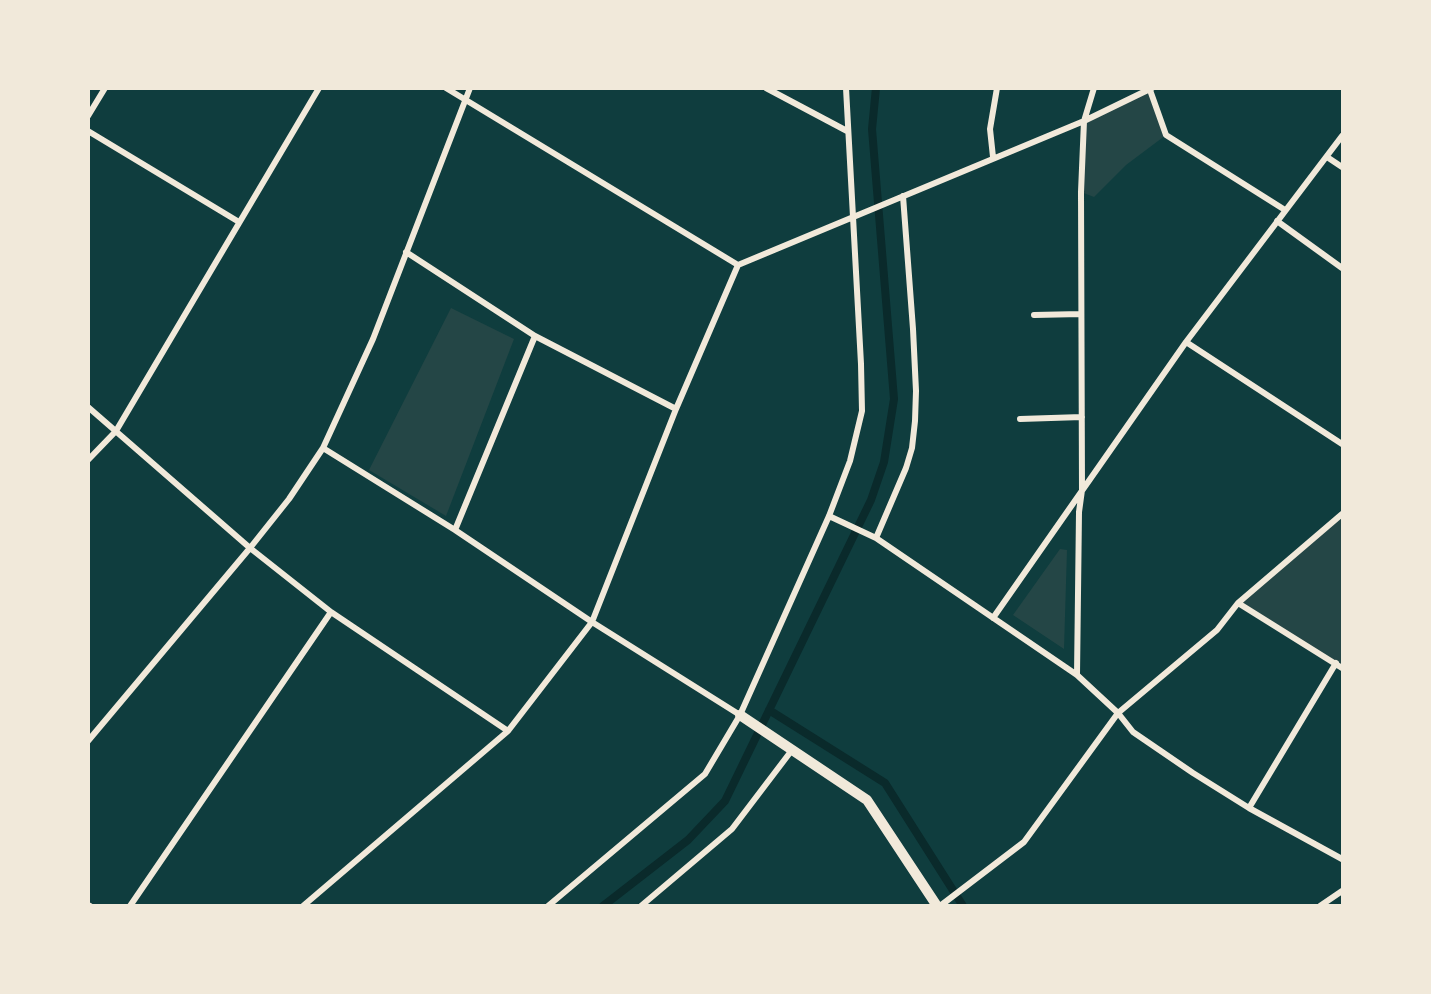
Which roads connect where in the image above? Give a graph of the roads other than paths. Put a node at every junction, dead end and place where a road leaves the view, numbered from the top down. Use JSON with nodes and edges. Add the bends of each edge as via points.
{"nodes":[{"id":1,"x":105,"y":88,"type":"edge"},
{"id":2,"x":319,"y":88,"type":"edge"},
{"id":3,"x":446,"y":88,"type":"edge"},
{"id":4,"x":470,"y":88,"type":"edge"},
{"id":5,"x":766,"y":88,"type":"edge"},
{"id":6,"x":846,"y":88,"type":"edge"},
{"id":7,"x":997,"y":88,"type":"edge"},
{"id":8,"x":1094,"y":88,"type":"edge"},
{"id":9,"x":1151,"y":89,"type":"edge"},
{"id":10,"x":465,"y":100,"type":"junction"},
{"id":11,"x":88,"y":116,"type":"edge"},
{"id":12,"x":1084,"y":120,"type":"junction"},
{"id":13,"x":88,"y":131,"type":"edge"},
{"id":14,"x":847,"y":131,"type":"junction"},
{"id":15,"x":1342,"y":136,"type":"edge"},
{"id":16,"x":993,"y":157,"type":"junction"},
{"id":17,"x":1327,"y":157,"type":"junction"},
{"id":18,"x":1342,"y":167,"type":"edge"},
{"id":19,"x":903,"y":196,"type":"junction"},
{"id":20,"x":1286,"y":210,"type":"junction"},
{"id":21,"x":853,"y":216,"type":"junction"},
{"id":22,"x":1277,"y":221,"type":"junction"},
{"id":23,"x":239,"y":222,"type":"junction"},
{"id":24,"x":406,"y":252,"type":"junction"},
{"id":25,"x":738,"y":265,"type":"junction"},
{"id":26,"x":1342,"y":268,"type":"edge"},
{"id":27,"x":1081,"y":314,"type":"junction"},
{"id":28,"x":1034,"y":315,"type":"dead end"},
{"id":29,"x":536,"y":336,"type":"junction"},
{"id":30,"x":1186,"y":342,"type":"junction"},
{"id":31,"x":88,"y":406,"type":"edge"},
{"id":32,"x":676,"y":409,"type":"junction"},
{"id":33,"x":1082,"y":417,"type":"junction"},
{"id":34,"x":1020,"y":419,"type":"dead end"},
{"id":35,"x":116,"y":430,"type":"junction"},
{"id":36,"x":1342,"y":444,"type":"edge"},
{"id":37,"x":323,"y":448,"type":"junction"},
{"id":38,"x":88,"y":460,"type":"edge"},
{"id":39,"x":1082,"y":489,"type":"junction"},
{"id":40,"x":1342,"y":514,"type":"edge"},
{"id":41,"x":829,"y":516,"type":"junction"},
{"id":42,"x":455,"y":530,"type":"junction"},
{"id":43,"x":876,"y":538,"type":"junction"},
{"id":44,"x":250,"y":548,"type":"junction"},
{"id":45,"x":1238,"y":603,"type":"junction"},
{"id":46,"x":331,"y":612,"type":"junction"},
{"id":47,"x":993,"y":618,"type":"junction"},
{"id":48,"x":592,"y":622,"type":"junction"},
{"id":49,"x":1336,"y":663,"type":"junction"},
{"id":50,"x":1342,"y":668,"type":"edge"},
{"id":51,"x":1077,"y":675,"type":"junction"},
{"id":52,"x":1118,"y":713,"type":"junction"},
{"id":53,"x":740,"y":715,"type":"junction"},
{"id":54,"x":508,"y":731,"type":"junction"},
{"id":55,"x":88,"y":741,"type":"edge"},
{"id":56,"x":792,"y":750,"type":"junction"},
{"id":57,"x":1249,"y":808,"type":"junction"},
{"id":58,"x":1342,"y":859,"type":"edge"},
{"id":59,"x":1342,"y":891,"type":"edge"},
{"id":60,"x":940,"y":905,"type":"edge"},
{"id":61,"x":130,"y":906,"type":"edge"},
{"id":62,"x":303,"y":906,"type":"edge"},
{"id":63,"x":548,"y":906,"type":"edge"},
{"id":64,"x":641,"y":906,"type":"edge"},
{"id":65,"x":1320,"y":906,"type":"edge"}],
"edges":[{"from":1,"to":11,"type":"street"},
{"from":2,"to":23,"type":"street"},
{"from":3,"to":10,"type":"street"},
{"from":4,"to":10,"type":"street"},
{"from":5,"to":14,"type":"street"},
{"from":6,"to":14,"type":"street"},
{"from":7,"to":16,"type":"street","via":[[990,129]]},
{"from":8,"to":12,"type":"street"},
{"from":9,"to":12,"type":"street"},
{"from":9,"to":20,"type":"street","via":[[1166,135]]},
{"from":10,"to":24,"type":"street"},
{"from":10,"to":25,"type":"street"},
{"from":12,"to":16,"type":"street"},
{"from":12,"to":27,"type":"street"},
{"from":13,"to":23,"type":"street"},
{"from":14,"to":21,"type":"street"},
{"from":15,"to":17,"type":"street"},
{"from":16,"to":19,"type":"street"},
{"from":17,"to":18,"type":"street"},
{"from":17,"to":20,"type":"street"},
{"from":19,"to":21,"type":"street"},
{"from":19,"to":43,"type":"street","via":[[915,422],[906,468]]},
{"from":20,"to":22,"type":"street"},
{"from":21,"to":25,"type":"street"},
{"from":21,"to":41,"type":"street","via":[[862,411],[850,461]]},
{"from":22,"to":26,"type":"street"},
{"from":22,"to":30,"type":"street"},
{"from":23,"to":35,"type":"street"},
{"from":24,"to":29,"type":"street"},
{"from":24,"to":37,"type":"street","via":[[373,339]]},
{"from":25,"to":32,"type":"street"},
{"from":27,"to":28,"type":"street"},
{"from":27,"to":33,"type":"street"},
{"from":29,"to":32,"type":"street"},
{"from":29,"to":42,"type":"street"},
{"from":30,"to":36,"type":"street"},
{"from":30,"to":39,"type":"street"},
{"from":31,"to":35,"type":"street"},
{"from":32,"to":48,"type":"street"},
{"from":33,"to":34,"type":"street"},
{"from":33,"to":39,"type":"street"},
{"from":35,"to":38,"type":"street"},
{"from":35,"to":44,"type":"street"},
{"from":37,"to":42,"type":"street"},
{"from":37,"to":44,"type":"street"},
{"from":39,"to":47,"type":"street"},
{"from":39,"to":51,"type":"street"},
{"from":40,"to":45,"type":"street"},
{"from":41,"to":43,"type":"street"},
{"from":41,"to":53,"type":"street"},
{"from":42,"to":48,"type":"street"},
{"from":43,"to":47,"type":"street"},
{"from":44,"to":46,"type":"street"},
{"from":44,"to":55,"type":"street"},
{"from":45,"to":49,"type":"street"},
{"from":45,"to":52,"type":"street","via":[[1217,630]]},
{"from":46,"to":54,"type":"street"},
{"from":46,"to":61,"type":"street"},
{"from":47,"to":51,"type":"street"},
{"from":48,"to":53,"type":"street"},
{"from":48,"to":54,"type":"street"},
{"from":49,"to":50,"type":"street"},
{"from":49,"to":57,"type":"street"},
{"from":51,"to":52,"type":"street"},
{"from":52,"to":57,"type":"street","via":[[1133,732]]},
{"from":52,"to":60,"type":"street","via":[[1024,842]]},
{"from":53,"to":56,"type":"street"},
{"from":53,"to":63,"type":"street","via":[[705,774]]},
{"from":54,"to":62,"type":"street"},
{"from":56,"to":60,"type":"street","via":[[867,800]]},
{"from":56,"to":64,"type":"street","via":[[732,829]]},
{"from":57,"to":58,"type":"street"},
{"from":59,"to":65,"type":"street"}]}
